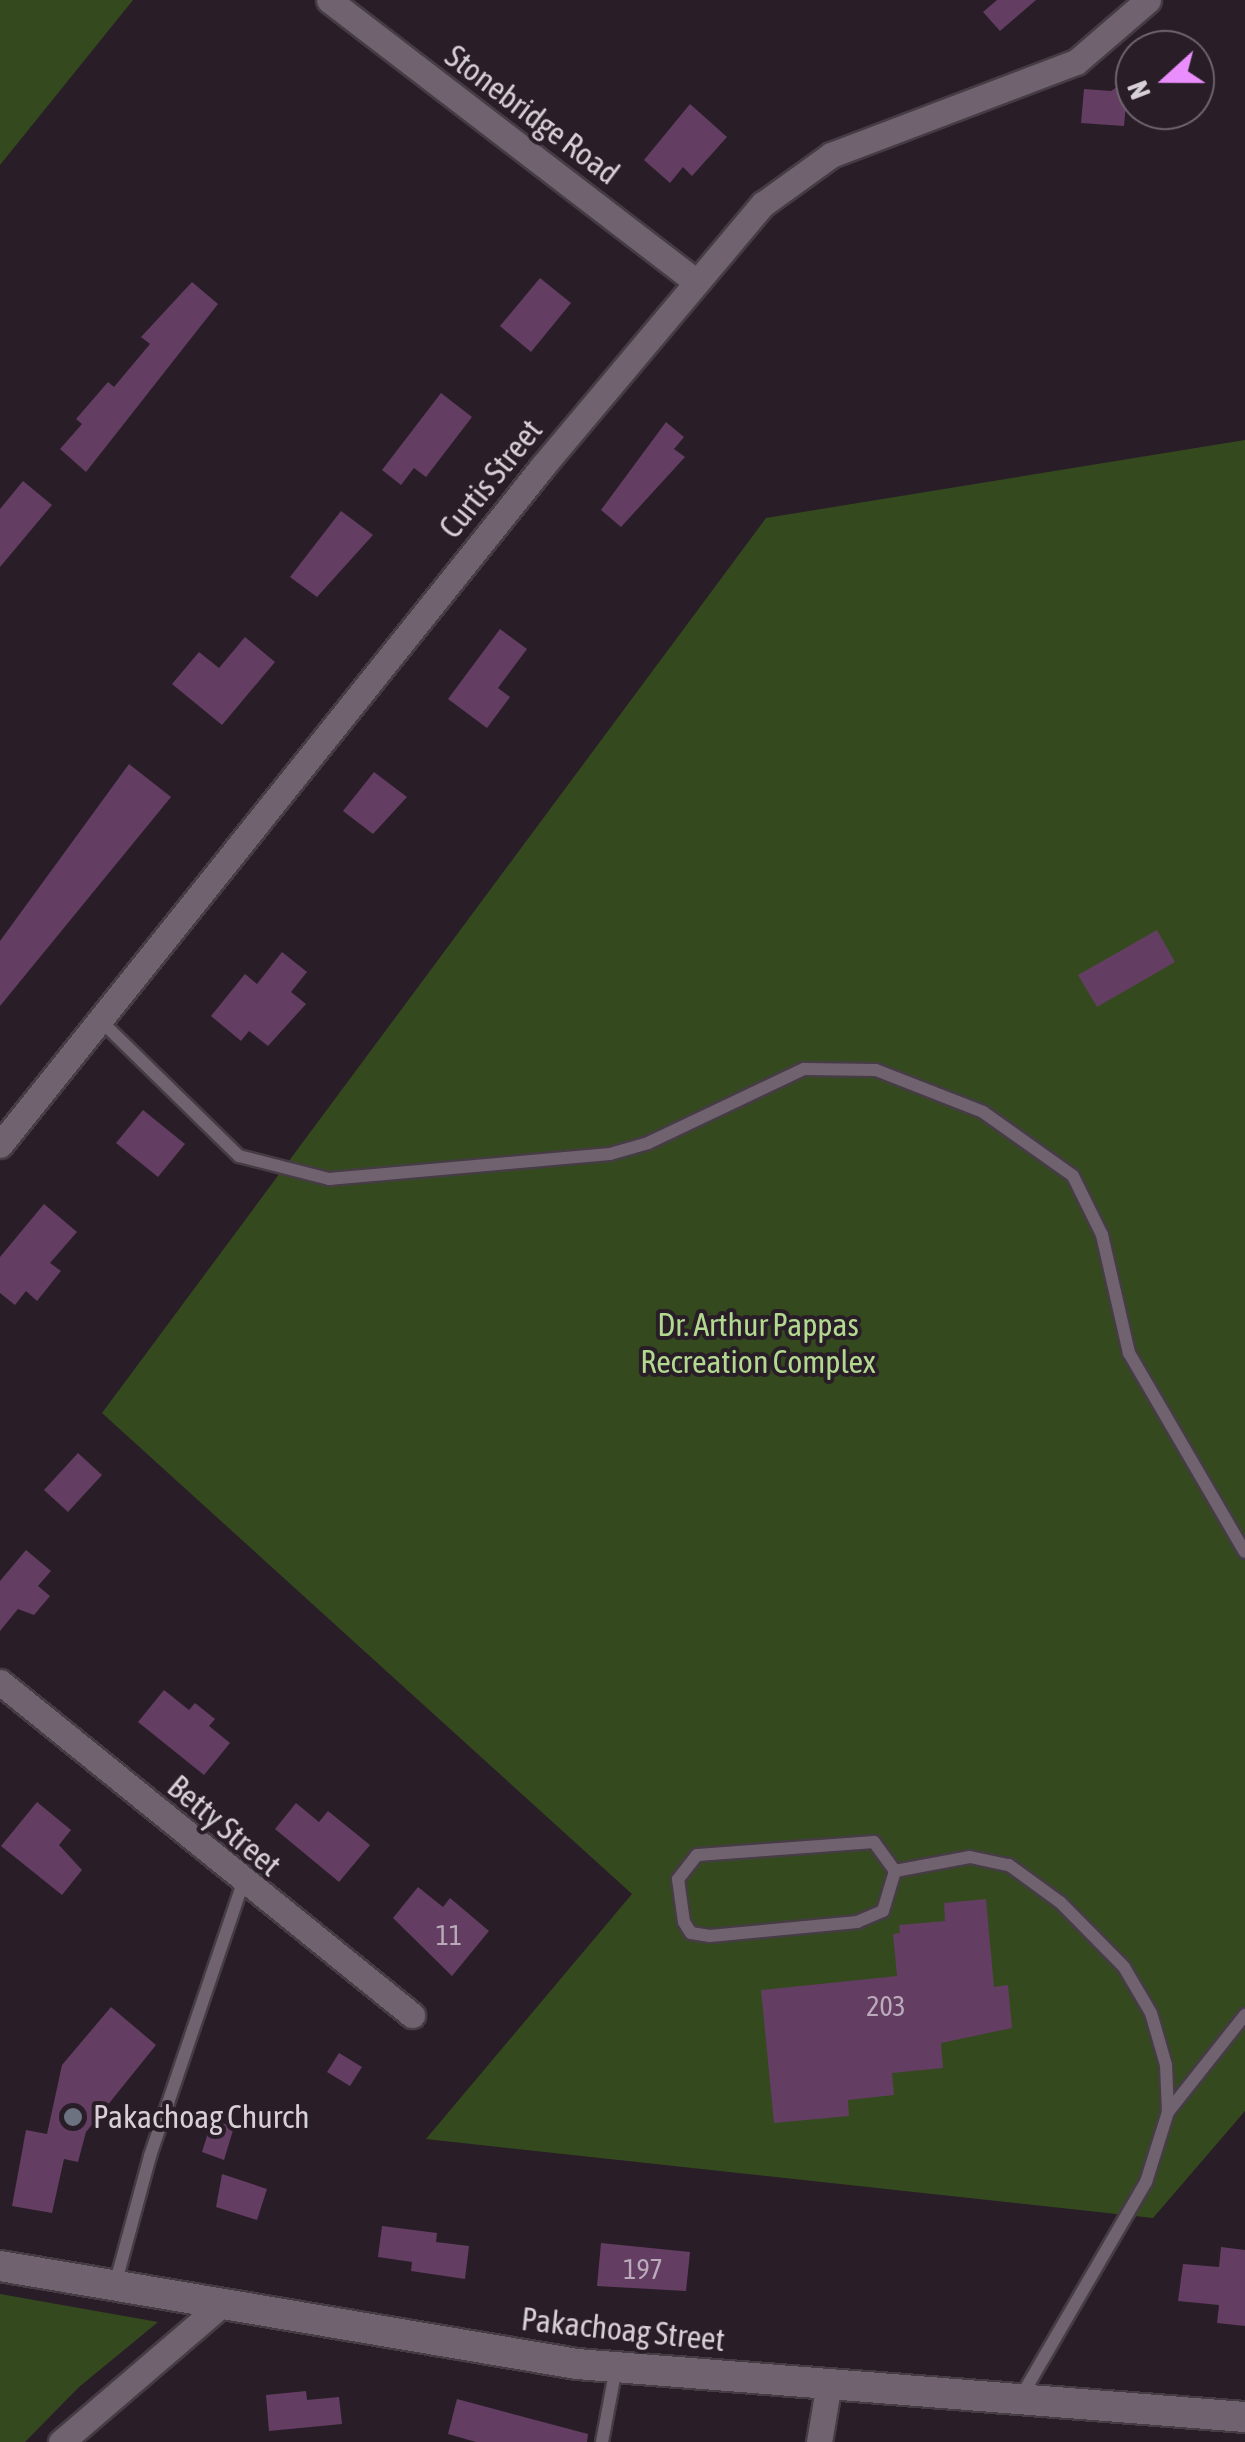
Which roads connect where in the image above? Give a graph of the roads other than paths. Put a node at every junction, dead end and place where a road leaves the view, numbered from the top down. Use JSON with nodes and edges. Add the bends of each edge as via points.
{"nodes":[{"id":1,"x":328,"y":0,"type":"edge"},
{"id":2,"x":1148,"y":0,"type":"edge"},
{"id":3,"x":696,"y":282,"type":"junction"},
{"id":4,"x":101,"y":1020,"type":"junction"},
{"id":5,"x":0,"y":1145,"type":"edge"},
{"id":6,"x":1245,"y":1552,"type":"edge"},
{"id":7,"x":0,"y":1682,"type":"edge"},
{"id":8,"x":895,"y":1870,"type":"junction"},
{"id":9,"x":243,"y":1884,"type":"junction"},
{"id":10,"x":412,"y":2015,"type":"dead end"},
{"id":11,"x":1245,"y":2015,"type":"edge"},
{"id":12,"x":1168,"y":2112,"type":"junction"},
{"id":13,"x":0,"y":2266,"type":"edge"},
{"id":14,"x":115,"y":2285,"type":"junction"},
{"id":15,"x":222,"y":2304,"type":"junction"},
{"id":16,"x":616,"y":2368,"type":"junction"},
{"id":17,"x":829,"y":2383,"type":"junction"},
{"id":18,"x":1022,"y":2396,"type":"junction"},
{"id":19,"x":1245,"y":2417,"type":"edge"},
{"id":20,"x":61,"y":2442,"type":"edge"},
{"id":21,"x":602,"y":2442,"type":"edge"},
{"id":22,"x":818,"y":2442,"type":"edge"}],
"edges":[{"from":1,"to":3,"type":"street","name":"Stonebridge Road"},
{"from":2,"to":3,"type":"street","name":"Curtis Street","via":[[1076,62],[802,171],[763,204]]},
{"from":3,"to":4,"type":"street","name":"Curtis Street"},
{"from":4,"to":5,"type":"street","name":"Curtis Street"},
{"from":4,"to":6,"type":"lane","via":[[239,1156],[330,1179],[610,1154],[804,1069],[876,1070],[983,1112],[1073,1176],[1102,1235],[1128,1352]]},
{"from":7,"to":9,"type":"street","name":"Betty Street"},
{"from":8,"to":8,"type":"lane","via":[[883,1911],[858,1922],[710,1936],[691,1933],[684,1922],[678,1879],[697,1855],[874,1842]]},
{"from":8,"to":12,"type":"lane","via":[[970,1857],[1010,1865],[1060,1902],[1124,1968],[1151,2013],[1166,2065]]},
{"from":9,"to":10,"type":"street","name":"Betty Street"},
{"from":9,"to":14,"type":"lane","via":[[150,2156]]},
{"from":11,"to":12,"type":"lane"},
{"from":12,"to":18,"type":"lane","via":[[1146,2182]]},
{"from":13,"to":14,"type":"street","name":"Pakachoag Street"},
{"from":14,"to":15,"type":"street","name":"Pakachoag Street"},
{"from":15,"to":16,"type":"street","name":"Pakachoag Street"},
{"from":15,"to":20,"type":"street"},
{"from":16,"to":17,"type":"street","name":"Pakachoag Street"},
{"from":16,"to":21,"type":"lane"},
{"from":17,"to":18,"type":"street","name":"Pakachoag Street"},
{"from":17,"to":22,"type":"street"},
{"from":18,"to":19,"type":"street","name":"Pakachoag Street"}]}
